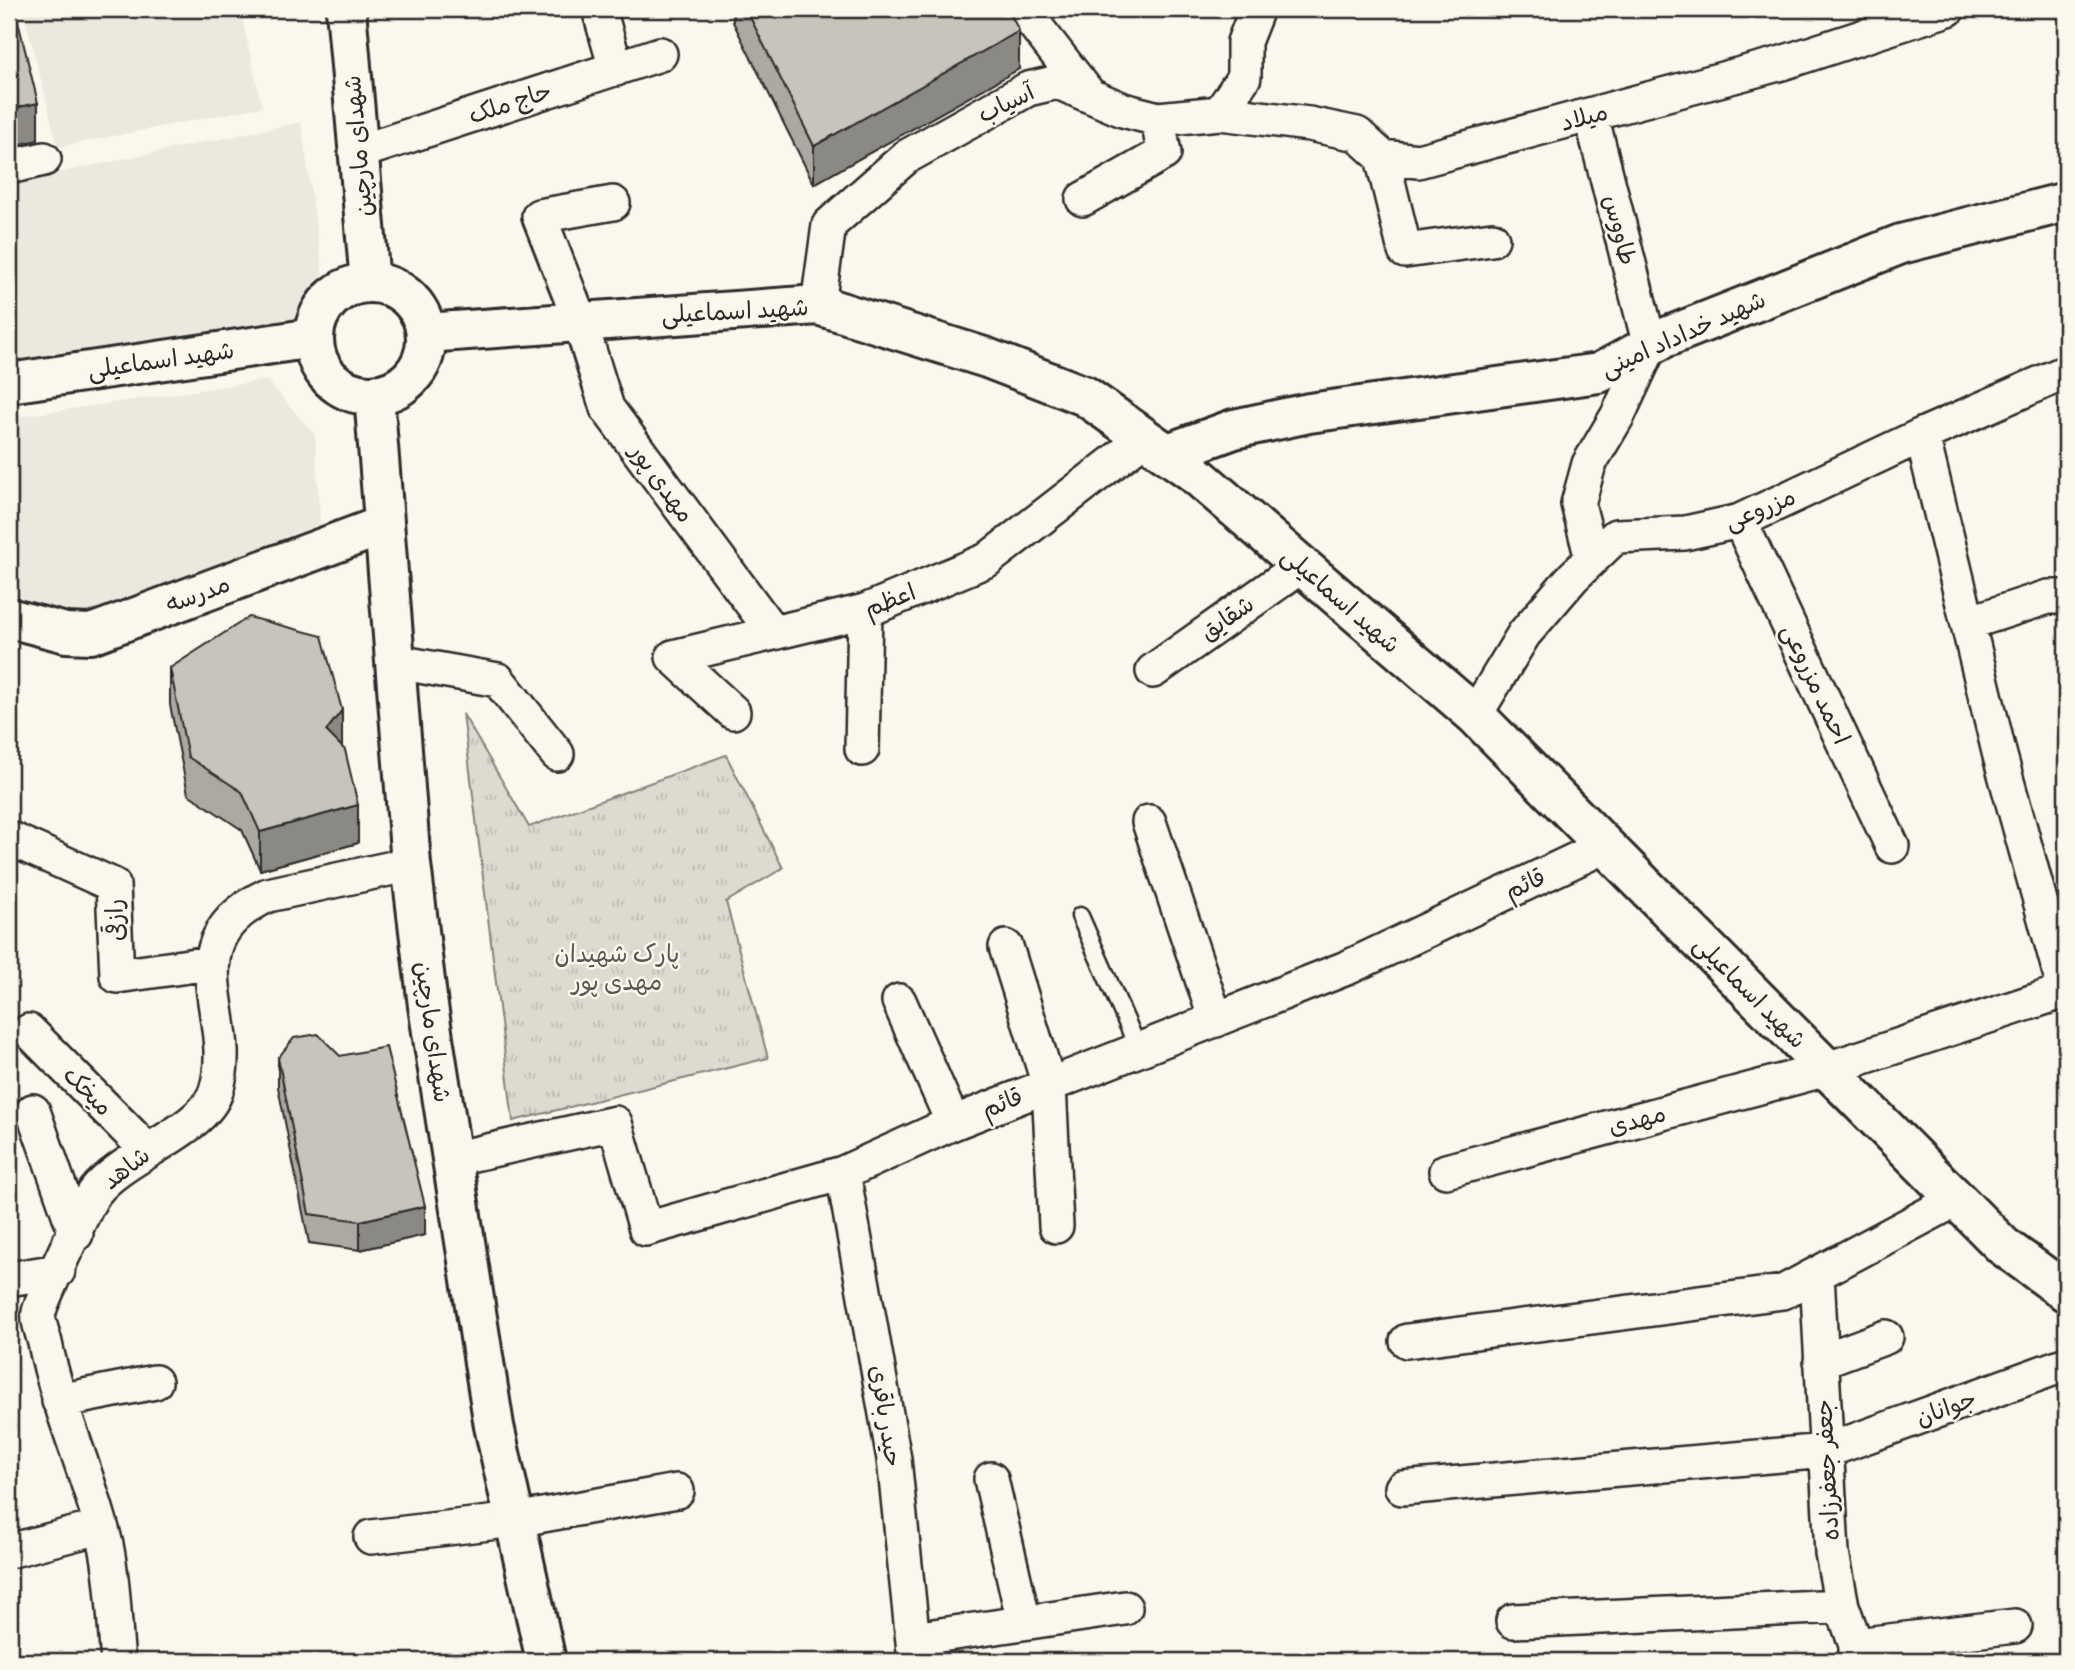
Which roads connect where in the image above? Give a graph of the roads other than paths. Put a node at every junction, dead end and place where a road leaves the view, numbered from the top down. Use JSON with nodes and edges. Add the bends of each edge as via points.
{"nodes":[{"id":1,"x":345,"y":9,"type":"edge"},
{"id":2,"x":599,"y":9,"type":"edge"},
{"id":3,"x":1257,"y":9,"type":"edge"},
{"id":4,"x":1948,"y":9,"type":"edge"},
{"id":5,"x":1023,"y":10,"type":"edge"},
{"id":6,"x":660,"y":54,"type":"dead end"},
{"id":7,"x":616,"y":69,"type":"junction"},
{"id":8,"x":1087,"y":92,"type":"junction"},
{"id":9,"x":1220,"y":113,"type":"junction"},
{"id":10,"x":1591,"y":115,"type":"junction"},
{"id":11,"x":1158,"y":119,"type":"junction"},
{"id":12,"x":359,"y":152,"type":"junction"},
{"id":13,"x":1382,"y":158,"type":"junction"},
{"id":14,"x":44,"y":159,"type":"dead end"},
{"id":15,"x":9,"y":167,"type":"edge"},
{"id":16,"x":1083,"y":199,"type":"dead end"},
{"id":17,"x":613,"y":202,"type":"dead end"},
{"id":18,"x":2066,"y":202,"type":"edge"},
{"id":19,"x":1492,"y":239,"type":"dead end"},
{"id":20,"x":370,"y":283,"type":"junction"},
{"id":21,"x":818,"y":305,"type":"junction"},
{"id":22,"x":580,"y":321,"type":"junction"},
{"id":23,"x":426,"y":333,"type":"junction"},
{"id":24,"x":313,"y":338,"type":"junction"},
{"id":25,"x":1650,"y":346,"type":"junction"},
{"id":26,"x":2066,"y":372,"type":"edge"},
{"id":27,"x":9,"y":383,"type":"edge"},
{"id":28,"x":374,"y":395,"type":"junction"},
{"id":29,"x":1922,"y":435,"type":"junction"},
{"id":30,"x":1157,"y":445,"type":"junction"},
{"id":31,"x":1740,"y":521,"type":"junction"},
{"id":32,"x":384,"y":525,"type":"junction"},
{"id":33,"x":1592,"y":559,"type":"junction"},
{"id":34,"x":1301,"y":566,"type":"junction"},
{"id":35,"x":2066,"y":597,"type":"edge"},
{"id":36,"x":865,"y":611,"type":"junction"},
{"id":37,"x":9,"y":618,"type":"edge"},
{"id":38,"x":1968,"y":623,"type":"junction"},
{"id":39,"x":772,"y":631,"type":"junction"},
{"id":40,"x":397,"y":662,"type":"junction"},
{"id":41,"x":1153,"y":671,"type":"dead end"},
{"id":42,"x":733,"y":712,"type":"dead end"},
{"id":43,"x":1475,"y":715,"type":"junction"},
{"id":44,"x":862,"y":749,"type":"dead end"},
{"id":45,"x":557,"y":754,"type":"dead end"},
{"id":46,"x":1149,"y":822,"type":"dead end"},
{"id":47,"x":9,"y":838,"type":"edge"},
{"id":48,"x":1605,"y":846,"type":"junction"},
{"id":49,"x":1892,"y":846,"type":"dead end"},
{"id":50,"x":411,"y":864,"type":"junction"},
{"id":51,"x":1080,"y":916,"type":"dead end"},
{"id":52,"x":1006,"y":947,"type":"dead end"},
{"id":53,"x":210,"y":963,"type":"junction"},
{"id":54,"x":2065,"y":991,"type":"edge"},
{"id":55,"x":899,"y":1001,"type":"dead end"},
{"id":56,"x":1216,"y":1020,"type":"junction"},
{"id":57,"x":29,"y":1031,"type":"dead end"},
{"id":58,"x":1139,"y":1050,"type":"junction"},
{"id":59,"x":1827,"y":1069,"type":"junction"},
{"id":60,"x":1049,"y":1084,"type":"junction"},
{"id":61,"x":33,"y":1111,"type":"dead end"},
{"id":62,"x":953,"y":1123,"type":"junction"},
{"id":63,"x":146,"y":1150,"type":"junction"},
{"id":64,"x":452,"y":1159,"type":"junction"},
{"id":65,"x":1446,"y":1171,"type":"dead end"},
{"id":66,"x":843,"y":1173,"type":"junction"},
{"id":67,"x":1957,"y":1199,"type":"junction"},
{"id":68,"x":1056,"y":1226,"type":"dead end"},
{"id":69,"x":76,"y":1234,"type":"junction"},
{"id":70,"x":58,"y":1271,"type":"junction"},
{"id":71,"x":1817,"y":1274,"type":"junction"},
{"id":72,"x":9,"y":1279,"type":"edge"},
{"id":73,"x":2064,"y":1287,"type":"edge"},
{"id":74,"x":1886,"y":1337,"type":"dead end"},
{"id":75,"x":1407,"y":1341,"type":"dead end"},
{"id":76,"x":1822,"y":1361,"type":"junction"},
{"id":77,"x":2066,"y":1364,"type":"edge"},
{"id":78,"x":155,"y":1382,"type":"dead end"},
{"id":79,"x":59,"y":1401,"type":"junction"},
{"id":80,"x":1826,"y":1451,"type":"junction"},
{"id":81,"x":991,"y":1479,"type":"dead end"},
{"id":82,"x":1402,"y":1488,"type":"dead end"},
{"id":83,"x":677,"y":1491,"type":"dead end"},
{"id":84,"x":515,"y":1520,"type":"junction"},
{"id":85,"x":100,"y":1527,"type":"junction"},
{"id":86,"x":371,"y":1537,"type":"dead end"},
{"id":87,"x":9,"y":1551,"type":"edge"},
{"id":88,"x":1842,"y":1606,"type":"junction"},
{"id":89,"x":1125,"y":1608,"type":"dead end"},
{"id":90,"x":1513,"y":1621,"type":"dead end"},
{"id":91,"x":1024,"y":1622,"type":"junction"},
{"id":92,"x":2015,"y":1626,"type":"dead end"},
{"id":93,"x":914,"y":1650,"type":"edge"},
{"id":94,"x":1856,"y":1653,"type":"edge"},
{"id":95,"x":118,"y":1661,"type":"edge"},
{"id":96,"x":546,"y":1661,"type":"edge"}],
"edges":[{"from":1,"to":12,"type":"street","name":"شهدای مارچین"},
{"from":2,"to":7,"type":"street"},
{"from":3,"to":9,"type":"street","via":[[1244,42],[1244,77]]},
{"from":4,"to":10,"type":"street","name":"میلاد","via":[[1782,64]]},
{"from":5,"to":8,"type":"street"},
{"from":6,"to":7,"type":"street","name":"حاج ملک"},
{"from":7,"to":12,"type":"street","name":"حاج ملک"},
{"from":8,"to":11,"type":"street","name":"آسیاب","via":[[1122,110]]},
{"from":8,"to":21,"type":"street","name":"آسیاب","via":[[1058,82],[1028,89],[906,157],[829,225]]},
{"from":9,"to":11,"type":"street","name":"آسیاب"},
{"from":9,"to":13,"type":"street","via":[[1357,134]]},
{"from":10,"to":13,"type":"street","name":"میلاد","via":[[1418,161]]},
{"from":10,"to":25,"type":"street","name":"طاووس"},
{"from":11,"to":16,"type":"street","via":[[1164,153]]},
{"from":12,"to":20,"type":"street","name":"شهدای مارچین"},
{"from":13,"to":19,"type":"street","via":[[1405,251]]},
{"from":14,"to":15,"type":"street"},
{"from":17,"to":22,"type":"street","name":"مهدی پور","via":[[539,216]]},
{"from":18,"to":25,"type":"street","name":"شهید خداداد امینی","via":[[1902,244]]},
{"from":20,"to":23,"type":"street","via":[[386,285],[407,298],[422,317]]},
{"from":20,"to":24,"type":"street","via":[[337,293],[325,305]]},
{"from":21,"to":22,"type":"street","name":"شهید اسماعیلی"},
{"from":21,"to":30,"type":"street","name":"شهید اسماعیلی","via":[[987,358],[1086,396]]},
{"from":22,"to":23,"type":"street","name":"شهید اسماعیلی"},
{"from":22,"to":39,"type":"street","name":"مهدی پور","via":[[607,408]]},
{"from":23,"to":28,"type":"street","via":[[425,351],[407,382]]},
{"from":24,"to":27,"type":"street","name":"شهید اسماعیلی"},
{"from":24,"to":28,"type":"street","via":[[320,365],[339,386],[355,394]]},
{"from":25,"to":30,"type":"street","name":"شهید خداداد امینی","via":[[1599,373],[1309,413]]},
{"from":25,"to":33,"type":"street","via":[[1589,464],[1578,504]]},
{"from":26,"to":29,"type":"street","name":"مزروعی"},
{"from":28,"to":32,"type":"street","name":"شهدای مارچین"},
{"from":29,"to":31,"type":"street","name":"مزروعی"},
{"from":29,"to":38,"type":"street"},
{"from":30,"to":34,"type":"street","name":"شهید اسماعیلی"},
{"from":30,"to":36,"type":"street","name":"اعظم","via":[[987,560]]},
{"from":31,"to":33,"type":"street","name":"مزروعی","via":[[1685,533],[1616,536]]},
{"from":31,"to":49,"type":"street","name":"احمد مزروعی"},
{"from":32,"to":37,"type":"street","name":"مدرسه","via":[[91,634],[66,633]]},
{"from":32,"to":40,"type":"street","name":"شهدای مارچین"},
{"from":33,"to":43,"type":"street","name":"مزروعی","via":[[1524,634]]},
{"from":34,"to":41,"type":"street","name":"شقایق"},
{"from":34,"to":43,"type":"street","name":"شهید اسماعیلی"},
{"from":35,"to":38,"type":"street","via":[[2048,597]]},
{"from":36,"to":39,"type":"street","name":"اعظم"},
{"from":36,"to":44,"type":"street"},
{"from":38,"to":54,"type":"street"},
{"from":39,"to":42,"type":"street","name":"اعظم","via":[[673,657]]},
{"from":40,"to":45,"type":"street","via":[[498,680]]},
{"from":40,"to":50,"type":"street","name":"شهدای مارچین"},
{"from":43,"to":48,"type":"street","name":"شهید اسماعیلی"},
{"from":46,"to":56,"type":"street"},
{"from":47,"to":53,"type":"street","name":"رازقی","via":[[113,884],[117,976]]},
{"from":48,"to":56,"type":"street","name":"قائم","via":[[1349,967]]},
{"from":48,"to":59,"type":"street","name":"شهید اسماعیلی"},
{"from":50,"to":53,"type":"street","name":"شاهد","via":[[268,895],[247,905],[226,925]]},
{"from":50,"to":64,"type":"street","name":"شهدای مارچین"},
{"from":51,"to":58,"type":"lane"},
{"from":52,"to":60,"type":"street"},
{"from":53,"to":63,"type":"street","name":"شاهد","via":[[221,1072],[215,1095],[188,1126]]},
{"from":54,"to":59,"type":"street","name":"مهدی"},
{"from":55,"to":62,"type":"street"},
{"from":56,"to":58,"type":"street","name":"قائم"},
{"from":57,"to":63,"type":"street","name":"میخک"},
{"from":58,"to":60,"type":"street","name":"قائم"},
{"from":59,"to":65,"type":"street","name":"مهدی"},
{"from":59,"to":67,"type":"street","name":"شهید اسماعیلی"},
{"from":60,"to":62,"type":"street","name":"قائم"},
{"from":60,"to":68,"type":"street"},
{"from":61,"to":69,"type":"street"},
{"from":62,"to":66,"type":"street","name":"قائم"},
{"from":63,"to":69,"type":"street","name":"شاهد","via":[[96,1191]]},
{"from":64,"to":66,"type":"street","name":"قائم","via":[[615,1123],[646,1229]]},
{"from":64,"to":84,"type":"street","name":"شهدای مارچین","via":[[494,1426]]},
{"from":66,"to":93,"type":"street","name":"حیدر باقری","via":[[894,1459]]},
{"from":67,"to":71,"type":"street"},
{"from":67,"to":73,"type":"street","name":"شهید اسماعیلی","via":[[2003,1247]]},
{"from":69,"to":70,"type":"street","name":"شاهد"},
{"from":70,"to":72,"type":"street"},
{"from":70,"to":79,"type":"street","name":"شاهد","via":[[39,1312]]},
{"from":71,"to":75,"type":"street","via":[[1783,1292]]},
{"from":71,"to":76,"type":"street","name":"جعفر جعفرزاده"},
{"from":74,"to":76,"type":"street"},
{"from":76,"to":80,"type":"street","name":"جعفر جعفرزاده"},
{"from":77,"to":80,"type":"street","name":"جوانان"},
{"from":78,"to":79,"type":"street"},
{"from":79,"to":85,"type":"street","name":"شاهد"},
{"from":80,"to":82,"type":"street","name":"جوانان"},
{"from":80,"to":88,"type":"street","name":"جعفر جعفرزاده","via":[[1832,1553]]},
{"from":81,"to":91,"type":"street"},
{"from":83,"to":84,"type":"street"},
{"from":84,"to":86,"type":"street"},
{"from":84,"to":96,"type":"street","name":"شهدای مارچین"},
{"from":85,"to":87,"type":"street"},
{"from":85,"to":95,"type":"street","name":"شاهد"},
{"from":88,"to":90,"type":"street"},
{"from":88,"to":94,"type":"street","name":"جعفر جعفرزاده"},
{"from":89,"to":91,"type":"street"},
{"from":91,"to":93,"type":"street"},
{"from":92,"to":94,"type":"street"}]}
